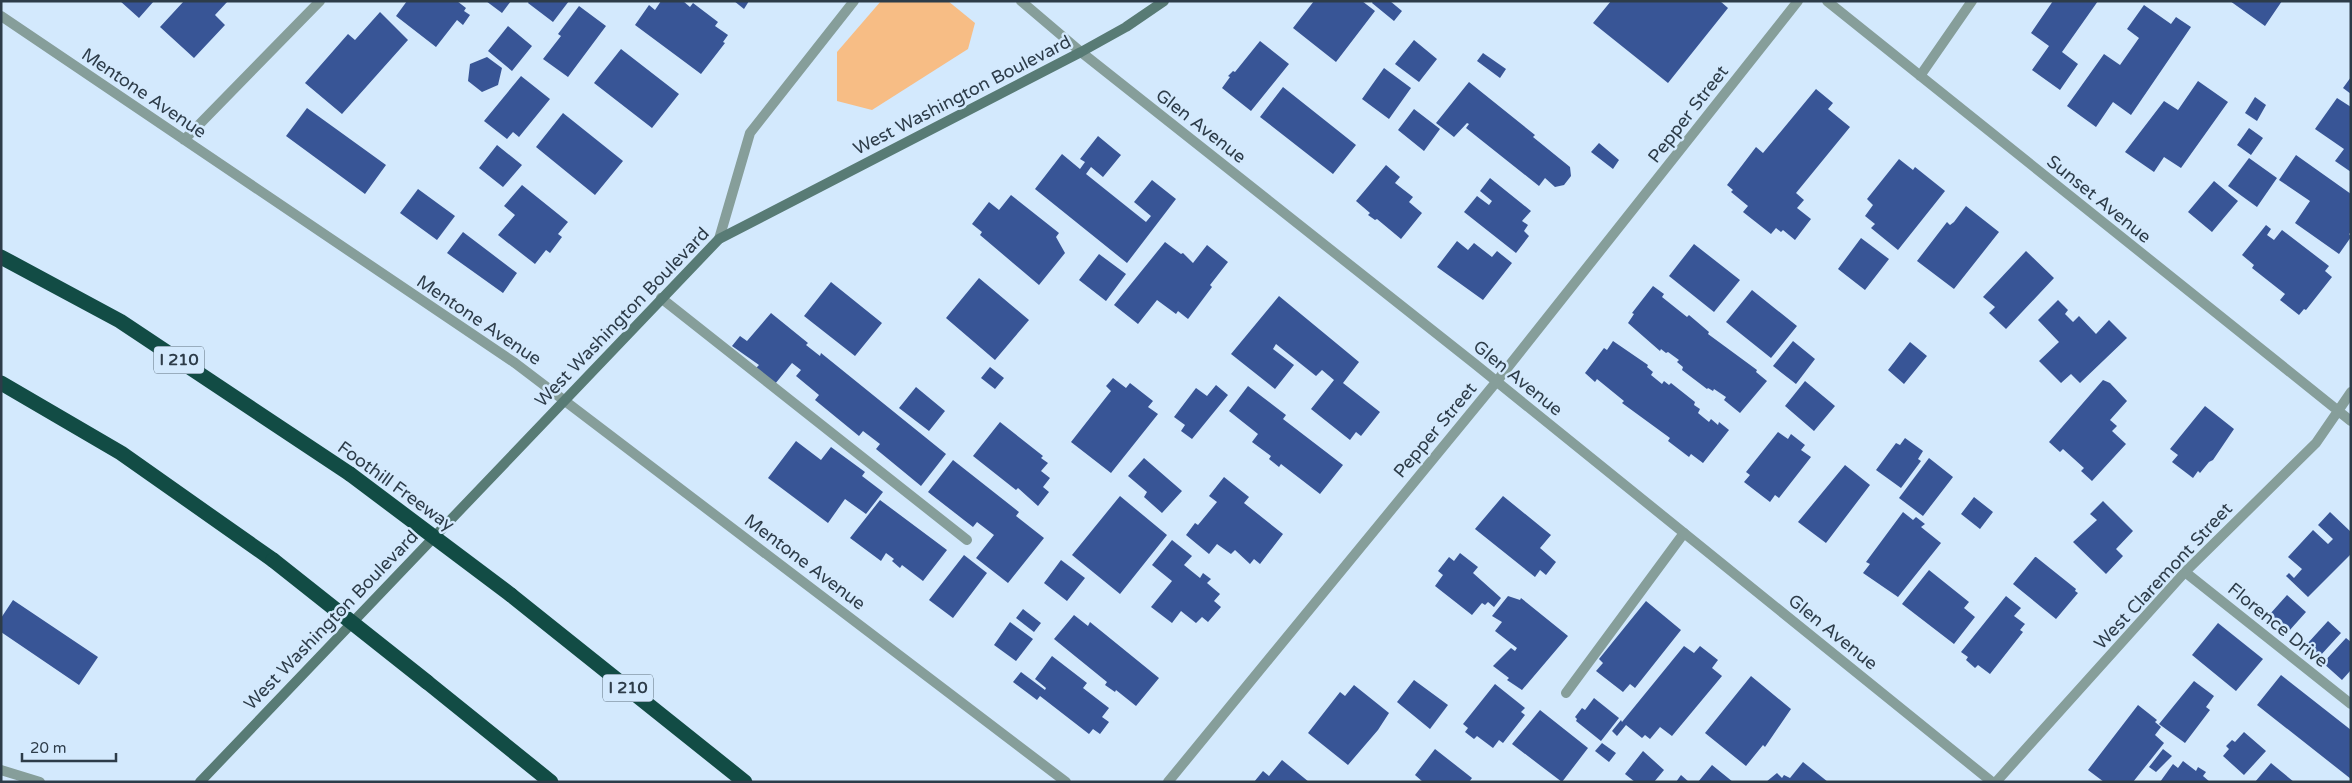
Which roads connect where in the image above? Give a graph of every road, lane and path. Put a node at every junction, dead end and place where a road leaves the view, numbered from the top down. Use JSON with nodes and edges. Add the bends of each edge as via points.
{"nodes":[{"id":1,"x":320,"y":1,"type":"edge"},
{"id":2,"x":854,"y":1,"type":"edge"},
{"id":3,"x":1022,"y":1,"type":"edge"},
{"id":4,"x":1164,"y":1,"type":"edge"},
{"id":5,"x":1798,"y":1,"type":"edge"},
{"id":6,"x":1827,"y":1,"type":"edge"},
{"id":7,"x":1972,"y":1,"type":"edge"},
{"id":8,"x":1,"y":16,"type":"edge"},
{"id":9,"x":1081,"y":52,"type":"junction"},
{"id":10,"x":1920,"y":76,"type":"junction"},
{"id":11,"x":184,"y":140,"type":"junction"},
{"id":12,"x":719,"y":239,"type":"junction"},
{"id":13,"x":1,"y":257,"type":"edge"},
{"id":14,"x":661,"y":298,"type":"junction"},
{"id":15,"x":1497,"y":381,"type":"junction"},
{"id":16,"x":1,"y":383,"type":"edge"},
{"id":17,"x":2351,"y":392,"type":"edge"},
{"id":18,"x":564,"y":399,"type":"junction"},
{"id":19,"x":2338,"y":411,"type":"junction"},
{"id":20,"x":2351,"y":421,"type":"edge"},
{"id":21,"x":1684,"y":533,"type":"junction"},
{"id":22,"x":967,"y":540,"type":"dead end"},
{"id":23,"x":2185,"y":572,"type":"junction"},
{"id":24,"x":1566,"y":693,"type":"dead end"},
{"id":25,"x":2351,"y":704,"type":"edge"},
{"id":26,"x":1,"y":770,"type":"edge"},
{"id":27,"x":40,"y":782,"type":"edge"},
{"id":28,"x":200,"y":782,"type":"edge"},
{"id":29,"x":551,"y":782,"type":"edge"},
{"id":30,"x":744,"y":782,"type":"edge"},
{"id":31,"x":1066,"y":782,"type":"edge"},
{"id":32,"x":1168,"y":782,"type":"edge"},
{"id":33,"x":1994,"y":782,"type":"edge"}],
"edges":[{"from":1,"to":11,"type":"street"},
{"from":2,"to":12,"type":"street","via":[[750,133]]},
{"from":3,"to":9,"type":"street","name":"Glen Avenue"},
{"from":4,"to":9,"type":"main road","name":"West Washington Boulevard"},
{"from":5,"to":15,"type":"street","name":"Pepper Street"},
{"from":6,"to":10,"type":"street","name":"Sunset Avenue"},
{"from":7,"to":10,"type":"street"},
{"from":8,"to":11,"type":"street","name":"Mentone Avenue"},
{"from":9,"to":12,"type":"main road","name":"West Washington Boulevard"},
{"from":9,"to":15,"type":"street","name":"Glen Avenue"},
{"from":10,"to":19,"type":"street","name":"Sunset Avenue"},
{"from":11,"to":18,"type":"street","name":"Mentone Avenue"},
{"from":12,"to":14,"type":"main road","name":"West Washington Boulevard"},
{"from":13,"to":30,"type":"highway","name":"Foothill Freeway","number":"I 210","bridge":true,"via":[[120,321],[350,474],[511,595]]},
{"from":14,"to":18,"type":"main road","name":"West Washington Boulevard"},
{"from":14,"to":22,"type":"street"},
{"from":15,"to":21,"type":"street","name":"Glen Avenue"},
{"from":15,"to":32,"type":"street","name":"Pepper Street"},
{"from":16,"to":29,"type":"highway","bridge":true,"via":[[121,453],[273,560]]},
{"from":17,"to":19,"type":"street","name":"West Claremont Street"},
{"from":18,"to":28,"type":"main road","name":"West Washington Boulevard"},
{"from":18,"to":31,"type":"street","name":"Mentone Avenue"},
{"from":19,"to":20,"type":"street","name":"Sunset Avenue"},
{"from":19,"to":23,"type":"street","name":"West Claremont Street","via":[[2316,443]]},
{"from":21,"to":24,"type":"street"},
{"from":21,"to":33,"type":"street","name":"Glen Avenue"},
{"from":23,"to":25,"type":"street","name":"Florence Drive"},
{"from":23,"to":33,"type":"street","name":"West Claremont Street"},
{"from":26,"to":27,"type":"street"}]}
